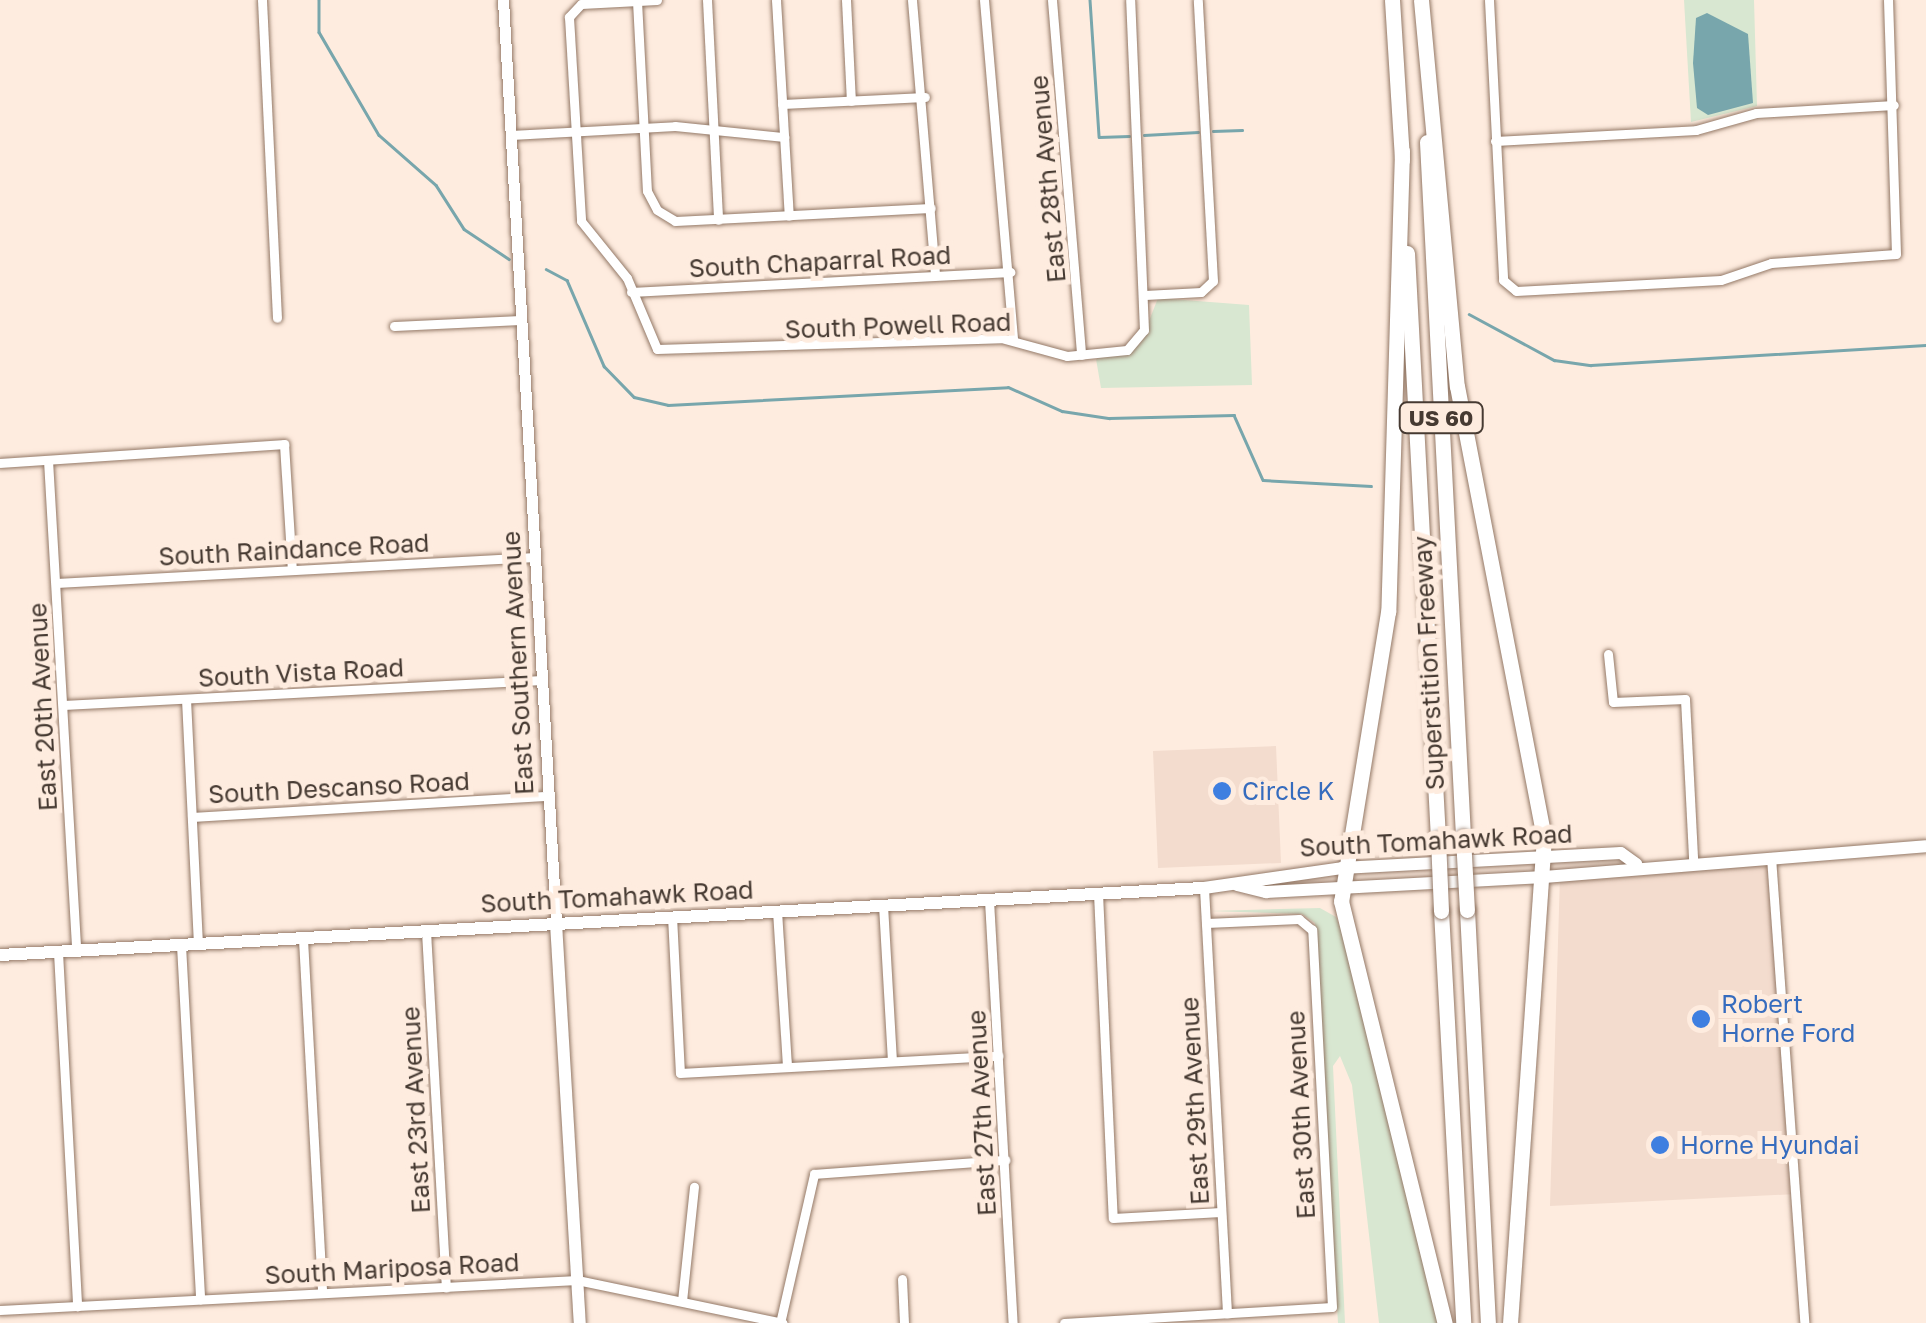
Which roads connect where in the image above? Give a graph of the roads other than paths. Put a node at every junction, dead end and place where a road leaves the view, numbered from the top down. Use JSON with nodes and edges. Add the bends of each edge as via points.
{"nodes":[{"id":1,"x":262,"y":0,"type":"edge"},
{"id":2,"x":503,"y":0,"type":"edge"},
{"id":3,"x":657,"y":0,"type":"edge"},
{"id":4,"x":707,"y":0,"type":"edge"},
{"id":5,"x":776,"y":0,"type":"edge"},
{"id":6,"x":846,"y":0,"type":"edge"},
{"id":7,"x":912,"y":0,"type":"edge"},
{"id":8,"x":984,"y":0,"type":"edge"},
{"id":9,"x":1052,"y":0,"type":"edge"},
{"id":10,"x":1130,"y":0,"type":"edge"},
{"id":11,"x":1198,"y":0,"type":"edge"},
{"id":12,"x":1392,"y":0,"type":"edge"},
{"id":13,"x":1420,"y":0,"type":"edge"},
{"id":14,"x":1488,"y":0,"type":"edge"},
{"id":15,"x":1888,"y":0,"type":"edge"},
{"id":16,"x":637,"y":1,"type":"edge"},
{"id":17,"x":925,"y":97,"type":"junction"},
{"id":18,"x":851,"y":101,"type":"junction"},
{"id":19,"x":782,"y":104,"type":"junction"},
{"id":20,"x":1894,"y":105,"type":"junction"},
{"id":21,"x":644,"y":128,"type":"junction"},
{"id":22,"x":714,"y":130,"type":"junction"},
{"id":23,"x":576,"y":132,"type":"junction"},
{"id":24,"x":510,"y":135,"type":"junction"},
{"id":25,"x":784,"y":137,"type":"junction"},
{"id":26,"x":1496,"y":141,"type":"junction"},
{"id":27,"x":1402,"y":151,"type":"junction"},
{"id":28,"x":931,"y":208,"type":"junction"},
{"id":29,"x":789,"y":216,"type":"junction"},
{"id":30,"x":718,"y":220,"type":"junction"},
{"id":31,"x":1010,"y":272,"type":"junction"},
{"id":32,"x":935,"y":276,"type":"junction"},
{"id":33,"x":631,"y":292,"type":"junction"},
{"id":34,"x":1146,"y":295,"type":"junction"},
{"id":35,"x":278,"y":318,"type":"dead end"},
{"id":36,"x":521,"y":320,"type":"junction"},
{"id":37,"x":394,"y":326,"type":"dead end"},
{"id":38,"x":1013,"y":339,"type":"junction"},
{"id":39,"x":1081,"y":355,"type":"junction"},
{"id":40,"x":48,"y":460,"type":"junction"},
{"id":41,"x":0,"y":463,"type":"edge"},
{"id":42,"x":535,"y":557,"type":"junction"},
{"id":43,"x":292,"y":570,"type":"junction"},
{"id":44,"x":56,"y":583,"type":"junction"},
{"id":45,"x":1608,"y":654,"type":"dead end"},
{"id":46,"x":542,"y":680,"type":"junction"},
{"id":47,"x":186,"y":699,"type":"junction"},
{"id":48,"x":63,"y":705,"type":"junction"},
{"id":49,"x":548,"y":796,"type":"junction"},
{"id":50,"x":192,"y":816,"type":"junction"},
{"id":51,"x":1926,"y":846,"type":"edge"},
{"id":52,"x":1770,"y":855,"type":"junction"},
{"id":53,"x":1544,"y":858,"type":"junction"},
{"id":54,"x":1693,"y":859,"type":"junction"},
{"id":55,"x":1636,"y":864,"type":"junction"},
{"id":56,"x":1342,"y":868,"type":"junction"},
{"id":57,"x":1544,"y":876,"type":"junction"},
{"id":58,"x":1238,"y":885,"type":"junction"},
{"id":59,"x":1341,"y":887,"type":"junction"},
{"id":60,"x":1204,"y":888,"type":"junction"},
{"id":61,"x":1098,"y":894,"type":"junction"},
{"id":62,"x":989,"y":900,"type":"junction"},
{"id":63,"x":883,"y":906,"type":"junction"},
{"id":64,"x":778,"y":911,"type":"junction"},
{"id":65,"x":672,"y":916,"type":"junction"},
{"id":66,"x":556,"y":923,"type":"junction"},
{"id":67,"x":1206,"y":923,"type":"junction"},
{"id":68,"x":426,"y":931,"type":"junction"},
{"id":69,"x":303,"y":938,"type":"junction"},
{"id":70,"x":198,"y":944,"type":"junction"},
{"id":71,"x":180,"y":946,"type":"junction"},
{"id":72,"x":76,"y":951,"type":"junction"},
{"id":73,"x":58,"y":952,"type":"junction"},
{"id":74,"x":0,"y":955,"type":"edge"},
{"id":75,"x":999,"y":1056,"type":"junction"},
{"id":76,"x":892,"y":1061,"type":"junction"},
{"id":77,"x":786,"y":1067,"type":"junction"},
{"id":78,"x":1004,"y":1160,"type":"junction"},
{"id":79,"x":694,"y":1187,"type":"dead end"},
{"id":80,"x":1221,"y":1212,"type":"junction"},
{"id":81,"x":902,"y":1279,"type":"dead end"},
{"id":82,"x":577,"y":1280,"type":"junction"},
{"id":83,"x":446,"y":1287,"type":"junction"},
{"id":84,"x":322,"y":1292,"type":"junction"},
{"id":85,"x":200,"y":1300,"type":"junction"},
{"id":86,"x":682,"y":1302,"type":"junction"},
{"id":87,"x":78,"y":1306,"type":"junction"},
{"id":88,"x":0,"y":1310,"type":"edge"},
{"id":89,"x":1227,"y":1313,"type":"junction"},
{"id":90,"x":580,"y":1323,"type":"edge"},
{"id":91,"x":781,"y":1323,"type":"edge"},
{"id":92,"x":904,"y":1323,"type":"edge"},
{"id":93,"x":1013,"y":1323,"type":"edge"},
{"id":94,"x":1064,"y":1323,"type":"edge"},
{"id":95,"x":1445,"y":1323,"type":"edge"},
{"id":96,"x":1463,"y":1323,"type":"edge"},
{"id":97,"x":1488,"y":1323,"type":"edge"},
{"id":98,"x":1510,"y":1323,"type":"edge"},
{"id":99,"x":1804,"y":1323,"type":"edge"}],
"edges":[{"from":1,"to":35,"type":"street"},
{"from":2,"to":24,"type":"street","name":"East Southern Avenue"},
{"from":3,"to":16,"type":"street"},
{"from":4,"to":22,"type":"street"},
{"from":5,"to":19,"type":"street"},
{"from":6,"to":18,"type":"street"},
{"from":7,"to":17,"type":"street"},
{"from":8,"to":31,"type":"street"},
{"from":9,"to":39,"type":"street","name":"East 28th Avenue"},
{"from":10,"to":34,"type":"street"},
{"from":11,"to":34,"type":"street","via":[[1210,288]]},
{"from":12,"to":27,"type":"highway","name":"Superstition Freeway","number":"US 60"},
{"from":13,"to":53,"type":"highway","via":[[1457,386]]},
{"from":13,"to":97,"type":"highway","name":"Superstition Freeway","number":"US 60","bridge":true},
{"from":14,"to":26,"type":"street"},
{"from":15,"to":20,"type":"street"},
{"from":16,"to":21,"type":"street"},
{"from":16,"to":23,"type":"street","via":[[572,8]]},
{"from":17,"to":18,"type":"street"},
{"from":17,"to":28,"type":"street"},
{"from":18,"to":19,"type":"street"},
{"from":19,"to":25,"type":"street"},
{"from":20,"to":26,"type":"street","via":[[1756,113],[1696,130]]},
{"from":20,"to":26,"type":"street","via":[[1899,252],[1770,263],[1721,280],[1507,288]]},
{"from":21,"to":22,"type":"street"},
{"from":21,"to":23,"type":"street"},
{"from":21,"to":30,"type":"street","via":[[647,191],[657,210],[675,221]]},
{"from":22,"to":25,"type":"street"},
{"from":22,"to":30,"type":"street"},
{"from":23,"to":24,"type":"street"},
{"from":23,"to":33,"type":"street","via":[[582,221]]},
{"from":24,"to":36,"type":"street","name":"East Southern Avenue"},
{"from":25,"to":29,"type":"street"},
{"from":27,"to":56,"type":"highway","via":[[1388,612]]},
{"from":27,"to":96,"type":"highway","name":"Superstition Freeway","number":"US 60","bridge":true},
{"from":28,"to":29,"type":"street"},
{"from":28,"to":32,"type":"street"},
{"from":29,"to":30,"type":"street"},
{"from":31,"to":32,"type":"street","name":"South Chaparral Road"},
{"from":31,"to":38,"type":"street"},
{"from":32,"to":33,"type":"street","name":"South Chaparral Road"},
{"from":33,"to":38,"type":"street","name":"South Powell Road","via":[[656,348],[678,355]]},
{"from":34,"to":39,"type":"street","name":"South Powell Road","via":[[1137,342]]},
{"from":36,"to":37,"type":"street"},
{"from":36,"to":42,"type":"street","name":"East Southern Avenue"},
{"from":38,"to":39,"type":"street","name":"South Powell Road"},
{"from":40,"to":41,"type":"street"},
{"from":40,"to":43,"type":"street","via":[[284,444]]},
{"from":40,"to":44,"type":"street","name":"East 20th Avenue"},
{"from":42,"to":43,"type":"street","name":"South Raindance Road"},
{"from":42,"to":46,"type":"street","name":"East Southern Avenue"},
{"from":43,"to":44,"type":"street","name":"South Raindance Road"},
{"from":44,"to":48,"type":"street","name":"East 20th Avenue"},
{"from":45,"to":54,"type":"street","via":[[1613,702],[1684,699]]},
{"from":46,"to":47,"type":"street","name":"South Vista Road"},
{"from":46,"to":49,"type":"street","name":"East Southern Avenue"},
{"from":47,"to":48,"type":"street","name":"South Vista Road"},
{"from":47,"to":50,"type":"street"},
{"from":48,"to":72,"type":"street","name":"East 20th Avenue"},
{"from":49,"to":50,"type":"street","name":"South Descanso Road"},
{"from":49,"to":66,"type":"street","name":"East Southern Avenue"},
{"from":50,"to":70,"type":"street"},
{"from":51,"to":52,"type":"main road","name":"South Tomahawk Road"},
{"from":52,"to":54,"type":"main road","name":"South Tomahawk Road"},
{"from":52,"to":99,"type":"street"},
{"from":53,"to":55,"type":"main road","name":"South Tomahawk Road","via":[[1621,853]]},
{"from":53,"to":56,"type":"main road","name":"South Tomahawk Road"},
{"from":53,"to":57,"type":"highway"},
{"from":54,"to":55,"type":"main road","name":"South Tomahawk Road"},
{"from":55,"to":57,"type":"main road","name":"South Tomahawk Road"},
{"from":56,"to":58,"type":"main road","name":"South Tomahawk Road"},
{"from":56,"to":59,"type":"highway"},
{"from":57,"to":59,"type":"main road","name":"South Tomahawk Road"},
{"from":57,"to":98,"type":"highway","via":[[1518,1115]]},
{"from":58,"to":59,"type":"main road","name":"South Tomahawk Road"},
{"from":58,"to":60,"type":"main road","name":"South Tomahawk Road"},
{"from":59,"to":95,"type":"highway"},
{"from":60,"to":61,"type":"main road","name":"South Tomahawk Road"},
{"from":60,"to":67,"type":"street","name":"East 29th Avenue"},
{"from":61,"to":62,"type":"main road","name":"South Tomahawk Road"},
{"from":61,"to":80,"type":"street","via":[[1113,1218]]},
{"from":62,"to":63,"type":"main road","name":"South Tomahawk Road"},
{"from":62,"to":75,"type":"street","name":"East 27th Avenue"},
{"from":63,"to":64,"type":"main road","name":"South Tomahawk Road"},
{"from":63,"to":76,"type":"street"},
{"from":64,"to":65,"type":"main road","name":"South Tomahawk Road"},
{"from":64,"to":77,"type":"street"},
{"from":65,"to":66,"type":"main road","name":"South Tomahawk Road"},
{"from":65,"to":77,"type":"street","via":[[680,1073]]},
{"from":66,"to":68,"type":"main road","name":"South Tomahawk Road"},
{"from":66,"to":82,"type":"main road","name":"East Southern Avenue"},
{"from":67,"to":80,"type":"street","name":"East 29th Avenue"},
{"from":67,"to":89,"type":"street","name":"East 30th Avenue","via":[[1308,922],[1332,1307]]},
{"from":68,"to":69,"type":"main road","name":"South Tomahawk Road"},
{"from":68,"to":83,"type":"street","name":"East 23rd Avenue"},
{"from":69,"to":70,"type":"main road","name":"South Tomahawk Road"},
{"from":69,"to":84,"type":"street"},
{"from":70,"to":71,"type":"main road","name":"South Tomahawk Road"},
{"from":71,"to":72,"type":"main road","name":"South Tomahawk Road"},
{"from":71,"to":85,"type":"street"},
{"from":72,"to":73,"type":"main road","name":"South Tomahawk Road"},
{"from":73,"to":74,"type":"main road","name":"South Tomahawk Road"},
{"from":73,"to":87,"type":"street"},
{"from":75,"to":76,"type":"street"},
{"from":75,"to":78,"type":"street","name":"East 27th Avenue"},
{"from":76,"to":77,"type":"street"},
{"from":78,"to":91,"type":"street","via":[[814,1174]]},
{"from":78,"to":93,"type":"street","name":"East 27th Avenue"},
{"from":79,"to":86,"type":"street"},
{"from":80,"to":89,"type":"street","name":"East 29th Avenue"},
{"from":81,"to":92,"type":"street"},
{"from":82,"to":83,"type":"street","name":"South Mariposa Road"},
{"from":82,"to":86,"type":"street","name":"South Mariposa Road"},
{"from":82,"to":90,"type":"main road","name":"East Southern Avenue"},
{"from":83,"to":84,"type":"street","name":"South Mariposa Road"},
{"from":84,"to":85,"type":"street","name":"South Mariposa Road"},
{"from":85,"to":87,"type":"street","name":"South Mariposa Road"},
{"from":86,"to":91,"type":"street","name":"South Mariposa Road"},
{"from":87,"to":88,"type":"street","name":"South Mariposa Road"},
{"from":89,"to":94,"type":"street"}]}
